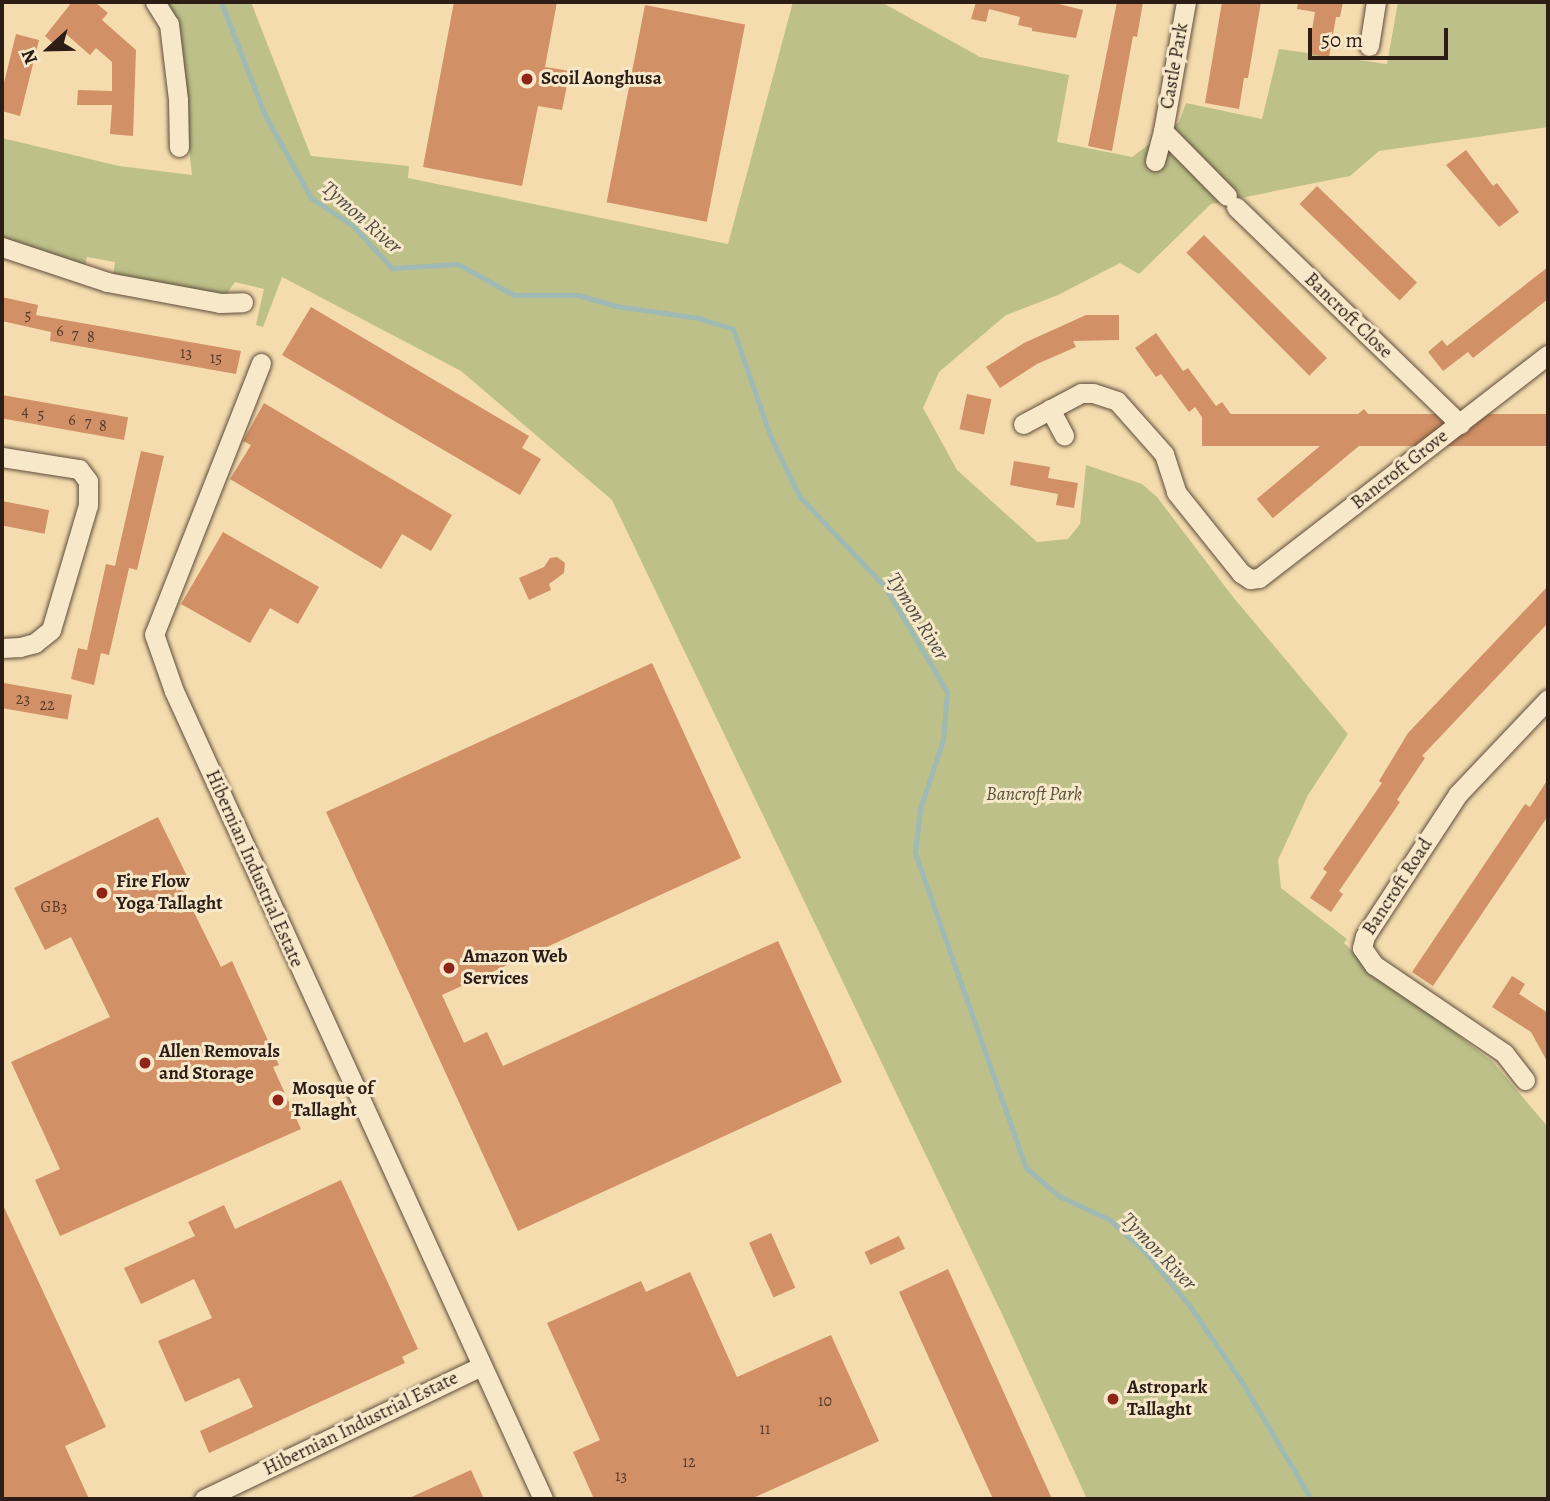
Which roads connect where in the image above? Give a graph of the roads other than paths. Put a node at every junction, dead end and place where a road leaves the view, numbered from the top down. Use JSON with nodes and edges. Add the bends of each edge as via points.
{"nodes":[{"id":1,"x":155,"y":2,"type":"edge"},
{"id":2,"x":1186,"y":2,"type":"edge"},
{"id":3,"x":1376,"y":2,"type":"edge"},
{"id":4,"x":1369,"y":46,"type":"dead end"},
{"id":5,"x":1163,"y":131,"type":"junction"},
{"id":6,"x":178,"y":147,"type":"dead end"},
{"id":7,"x":1155,"y":161,"type":"dead end"},
{"id":8,"x":1232,"y":202,"type":"joint"},
{"id":9,"x":2,"y":247,"type":"edge"},
{"id":10,"x":243,"y":302,"type":"dead end"},
{"id":11,"x":1548,"y":355,"type":"edge"},
{"id":12,"x":261,"y":363,"type":"dead end"},
{"id":13,"x":1050,"y":408,"type":"junction"},
{"id":14,"x":1023,"y":424,"type":"dead end"},
{"id":15,"x":1460,"y":424,"type":"junction"},
{"id":16,"x":1064,"y":435,"type":"dead end"},
{"id":17,"x":2,"y":457,"type":"edge"},
{"id":18,"x":2,"y":648,"type":"edge"},
{"id":19,"x":1546,"y":706,"type":"edge"},
{"id":20,"x":1525,"y":1080,"type":"dead end"},
{"id":21,"x":480,"y":1367,"type":"junction"},
{"id":22,"x":204,"y":1499,"type":"edge"},
{"id":23,"x":543,"y":1499,"type":"edge"}],
"edges":[{"from":1,"to":6,"type":"street","via":[[169,24]]},
{"from":2,"to":5,"type":"street","name":"Castle Park"},
{"from":3,"to":4,"type":"street"},
{"from":5,"to":7,"type":"street","name":"Castle Park"},
{"from":5,"to":8,"type":"street","name":"Castle Park"},
{"from":8,"to":15,"type":"street","name":"Bancroft Close"},
{"from":9,"to":10,"type":"street","via":[[107,282],[220,303]]},
{"from":11,"to":15,"type":"street","name":"Bancroft Grove"},
{"from":12,"to":21,"type":"street","name":"Hibernian Industrial Estate","via":[[155,634],[173,691]]},
{"from":13,"to":14,"type":"street"},
{"from":13,"to":15,"type":"street","name":"Bancroft Grove","via":[[1081,393],[1117,401],[1164,454],[1176,492],[1250,579],[1259,578]]},
{"from":13,"to":16,"type":"street"},
{"from":17,"to":18,"type":"street","via":[[79,468],[88,481],[88,505],[51,630],[35,643]]},
{"from":19,"to":20,"type":"street","name":"Bancroft Road","via":[[1458,794],[1365,936],[1362,948],[1374,965],[1504,1053]]},
{"from":21,"to":22,"type":"street","name":"Hibernian Industrial Estate"},
{"from":21,"to":23,"type":"street","name":"Hibernian Industrial Estate"}]}
